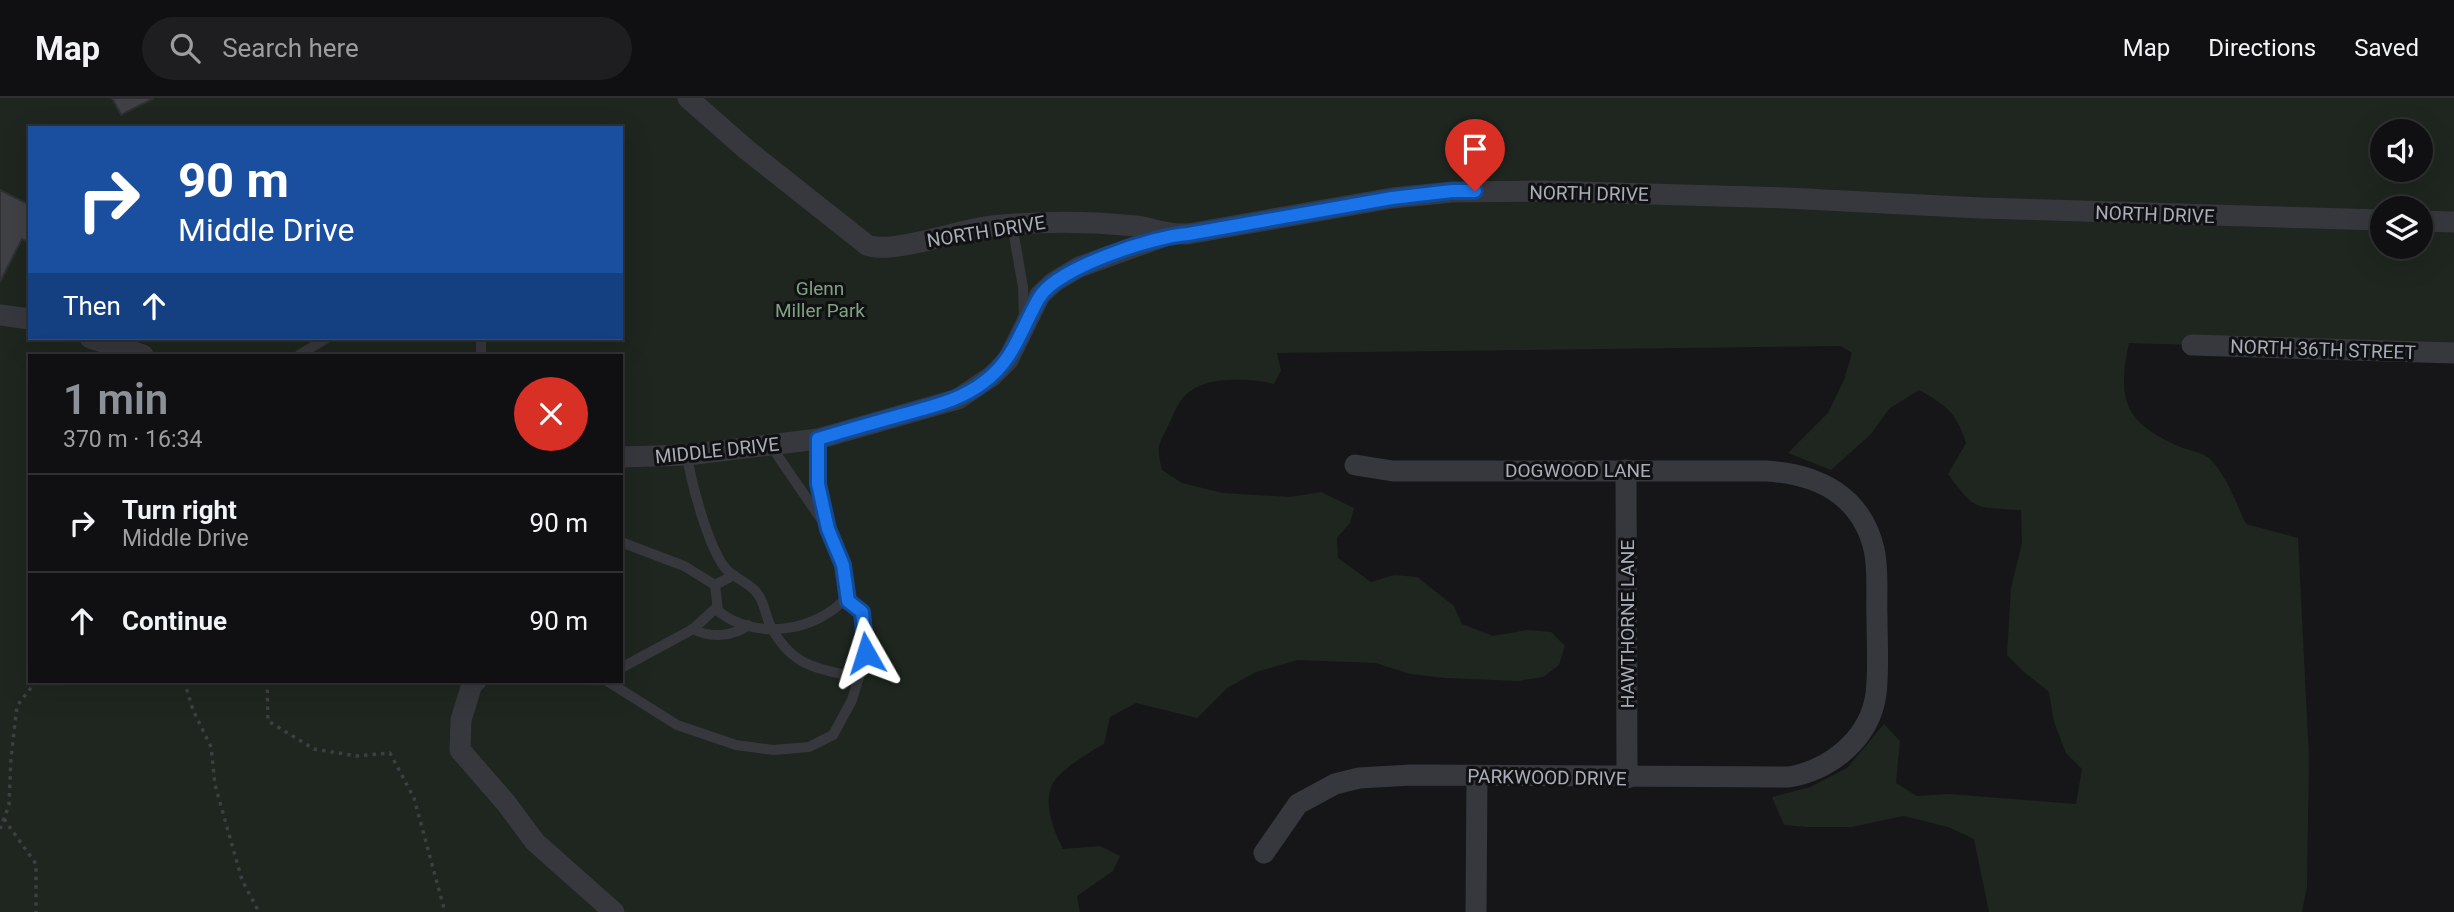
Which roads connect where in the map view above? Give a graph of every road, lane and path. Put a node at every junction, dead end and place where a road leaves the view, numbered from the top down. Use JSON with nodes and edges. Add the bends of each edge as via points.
{"nodes":[{"id":1,"x":688,"y":98,"type":"edge"},
{"id":2,"x":2370,"y":220,"type":"edge"},
{"id":3,"x":2433,"y":222,"type":"edge"},
{"id":4,"x":2454,"y":222,"type":"edge"},
{"id":5,"x":1012,"y":224,"type":"junction"},
{"id":6,"x":1168,"y":235,"type":"junction"},
{"id":7,"x":0,"y":315,"type":"edge"},
{"id":8,"x":28,"y":319,"type":"edge"},
{"id":9,"x":1025,"y":327,"type":"junction"},
{"id":10,"x":96,"y":340,"type":"edge"},
{"id":11,"x":324,"y":340,"type":"edge"},
{"id":12,"x":2192,"y":345,"type":"dead end"},
{"id":13,"x":2454,"y":353,"type":"edge"},
{"id":14,"x":140,"y":354,"type":"edge"},
{"id":15,"x":301,"y":354,"type":"edge"},
{"id":16,"x":818,"y":439,"type":"junction"},
{"id":17,"x":771,"y":446,"type":"junction"},
{"id":18,"x":687,"y":455,"type":"junction"},
{"id":19,"x":623,"y":457,"type":"edge"},
{"id":20,"x":1355,"y":465,"type":"dead end"},
{"id":21,"x":1626,"y":470,"type":"junction"},
{"id":22,"x":828,"y":529,"type":"junction"},
{"id":23,"x":623,"y":543,"type":"edge"},
{"id":24,"x":734,"y":575,"type":"junction"},
{"id":25,"x":715,"y":585,"type":"junction"},
{"id":26,"x":847,"y":597,"type":"junction"},
{"id":27,"x":717,"y":607,"type":"junction"},
{"id":28,"x":748,"y":625,"type":"junction"},
{"id":29,"x":693,"y":629,"type":"junction"},
{"id":30,"x":773,"y":631,"type":"junction"},
{"id":31,"x":623,"y":667,"type":"edge"},
{"id":32,"x":859,"y":678,"type":"junction"},
{"id":33,"x":34,"y":683,"type":"edge"},
{"id":34,"x":185,"y":683,"type":"edge"},
{"id":35,"x":267,"y":683,"type":"edge"},
{"id":36,"x":473,"y":683,"type":"edge"},
{"id":37,"x":610,"y":683,"type":"edge"},
{"id":38,"x":1852,"y":744,"type":"joint"},
{"id":39,"x":1477,"y":776,"type":"junction"},
{"id":40,"x":1627,"y":778,"type":"junction"},
{"id":41,"x":4,"y":819,"type":"junction"},
{"id":42,"x":0,"y":829,"type":"edge"},
{"id":43,"x":1264,"y":853,"type":"dead end"},
{"id":44,"x":36,"y":912,"type":"edge"},
{"id":45,"x":259,"y":912,"type":"edge"},
{"id":46,"x":445,"y":912,"type":"edge"},
{"id":47,"x":614,"y":912,"type":"edge"},
{"id":48,"x":1476,"y":912,"type":"edge"}],
"edges":[{"from":1,"to":5,"type":"street","name":"NORTH DRIVE","via":[[867,245],[890,248]]},
{"from":2,"to":6,"type":"street","name":"NORTH DRIVE","via":[[1452,191]]},
{"from":3,"to":4,"type":"street"},
{"from":5,"to":6,"type":"street","name":"NORTH DRIVE","via":[[1054,220],[1137,226]]},
{"from":5,"to":9,"type":"lane"},
{"from":6,"to":9,"type":"street","name":"MIDDLE DRIVE","via":[[1079,267],[1055,282],[1040,295]]},
{"from":7,"to":8,"type":"street"},
{"from":9,"to":16,"type":"street","name":"MIDDLE DRIVE","via":[[1008,360],[958,399]]},
{"from":10,"to":14,"type":"street"},
{"from":11,"to":15,"type":"lane"},
{"from":12,"to":13,"type":"street","name":"NORTH 36TH STREET"},
{"from":16,"to":17,"type":"street","name":"MIDDLE DRIVE"},
{"from":16,"to":22,"type":"lane","via":[[818,484]]},
{"from":17,"to":18,"type":"street","name":"MIDDLE DRIVE"},
{"from":17,"to":22,"type":"lane"},
{"from":18,"to":19,"type":"street","name":"MIDDLE DRIVE"},
{"from":18,"to":24,"type":"lane","via":[[695,496],[716,551]]},
{"from":20,"to":21,"type":"street","name":"DOGWOOD LANE","via":[[1393,471]]},
{"from":21,"to":38,"type":"street","name":"DOGWOOD LANE","via":[[1802,475],[1849,502],[1874,546],[1877,629],[1876,694]]},
{"from":21,"to":40,"type":"street","name":"HAWTHORNE LANE"},
{"from":22,"to":26,"type":"lane","via":[[843,565]]},
{"from":23,"to":25,"type":"lane","via":[[684,566]]},
{"from":24,"to":25,"type":"lane"},
{"from":24,"to":30,"type":"lane","via":[[765,604]]},
{"from":25,"to":27,"type":"lane"},
{"from":26,"to":30,"type":"lane","via":[[813,621]]},
{"from":26,"to":32,"type":"lane","via":[[862,612],[866,653]]},
{"from":27,"to":28,"type":"lane","via":[[729,620]]},
{"from":27,"to":29,"type":"lane"},
{"from":28,"to":29,"type":"lane","via":[[730,635],[701,634]]},
{"from":28,"to":30,"type":"lane"},
{"from":29,"to":31,"type":"lane"},
{"from":30,"to":32,"type":"lane","via":[[790,655],[825,671]]},
{"from":32,"to":37,"type":"lane","via":[[833,735],[809,747],[772,750],[736,745],[677,725]]},
{"from":33,"to":41,"type":"path","via":[[17,706]]},
{"from":34,"to":45,"type":"path","via":[[211,747],[215,785],[242,880]]},
{"from":35,"to":46,"type":"path","via":[[268,721],[314,749],[357,756],[390,753],[414,798]]},
{"from":36,"to":47,"type":"street","via":[[461,720],[460,751],[535,842]]},
{"from":38,"to":40,"type":"street","name":"PARKWOOD DRIVE","via":[[1803,775]]},
{"from":39,"to":40,"type":"street","name":"PARKWOOD DRIVE"},
{"from":39,"to":43,"type":"street","name":"PARKWOOD DRIVE","via":[[1412,775],[1335,784],[1298,804]]},
{"from":39,"to":48,"type":"street"},
{"from":41,"to":42,"type":"path"},
{"from":41,"to":44,"type":"path","via":[[36,864]]}]}
